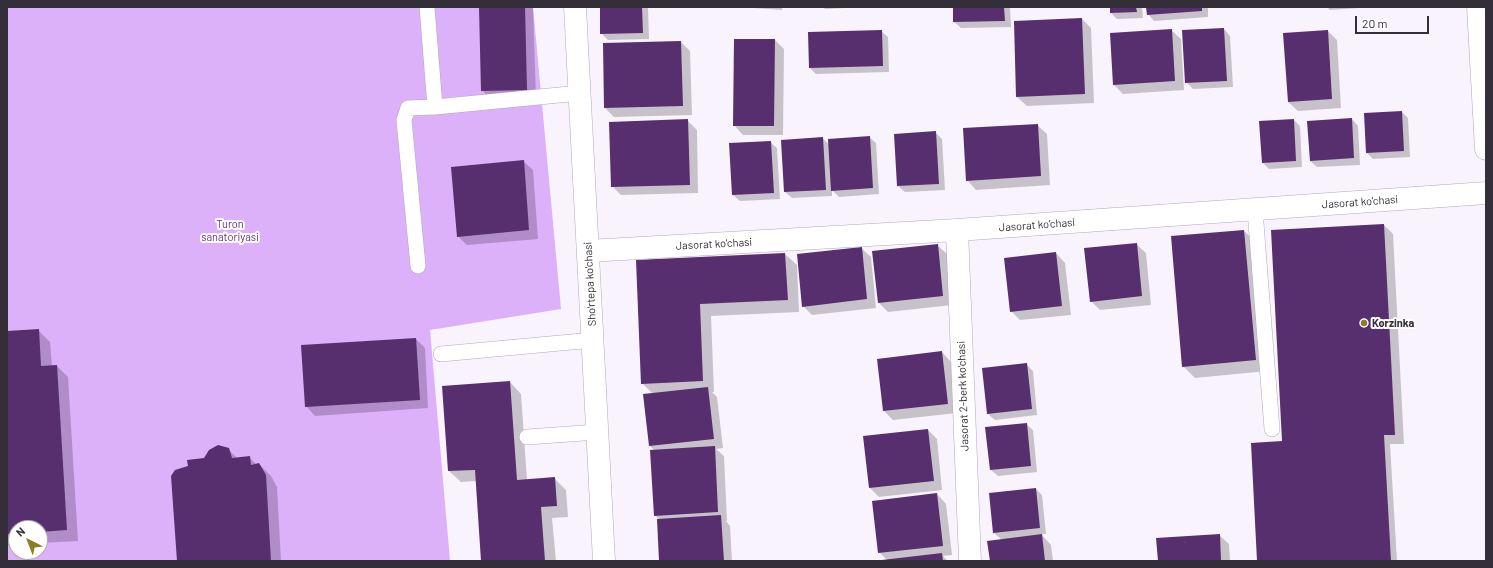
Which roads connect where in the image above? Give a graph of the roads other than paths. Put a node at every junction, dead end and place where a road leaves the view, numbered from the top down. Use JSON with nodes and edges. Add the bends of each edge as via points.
{"nodes":[{"id":1,"x":427,"y":7,"type":"edge"},
{"id":2,"x":575,"y":7,"type":"edge"},
{"id":3,"x":1478,"y":7,"type":"edge"},
{"id":4,"x":580,"y":93,"type":"junction"},
{"id":5,"x":435,"y":107,"type":"junction"},
{"id":6,"x":1486,"y":148,"type":"edge"},
{"id":7,"x":1486,"y":193,"type":"edge"},
{"id":8,"x":1255,"y":210,"type":"junction"},
{"id":9,"x":956,"y":230,"type":"junction"},
{"id":10,"x":588,"y":251,"type":"junction"},
{"id":11,"x":418,"y":266,"type":"dead end"},
{"id":12,"x":592,"y":340,"type":"junction"},
{"id":13,"x":441,"y":354,"type":"dead end"},
{"id":14,"x":1272,"y":429,"type":"dead end"},
{"id":15,"x":598,"y":432,"type":"junction"},
{"id":16,"x":527,"y":437,"type":"dead end"},
{"id":17,"x":604,"y":561,"type":"edge"},
{"id":18,"x":970,"y":561,"type":"edge"}],
"edges":[{"from":1,"to":5,"type":"lane"},
{"from":2,"to":4,"type":"street","name":"Sho'rtepa ko'chasi"},
{"from":3,"to":6,"type":"street"},
{"from":4,"to":5,"type":"lane"},
{"from":4,"to":10,"type":"street","name":"Sho'rtepa ko'chasi"},
{"from":5,"to":11,"type":"lane","via":[[408,108],[404,120]]},
{"from":7,"to":8,"type":"street","name":"Jasorat ko'chasi"},
{"from":8,"to":9,"type":"street","name":"Jasorat ko'chasi"},
{"from":8,"to":14,"type":"lane"},
{"from":9,"to":10,"type":"street","name":"Jasorat ko'chasi"},
{"from":9,"to":18,"type":"street","name":"Jasorat 2-berk ko'chasi"},
{"from":10,"to":12,"type":"street","name":"Sho'rtepa ko'chasi"},
{"from":12,"to":13,"type":"lane"},
{"from":12,"to":15,"type":"street","name":"Sho'rtepa ko'chasi"},
{"from":15,"to":16,"type":"lane"},
{"from":15,"to":17,"type":"street","name":"Sho'rtepa ko'chasi"}]}
